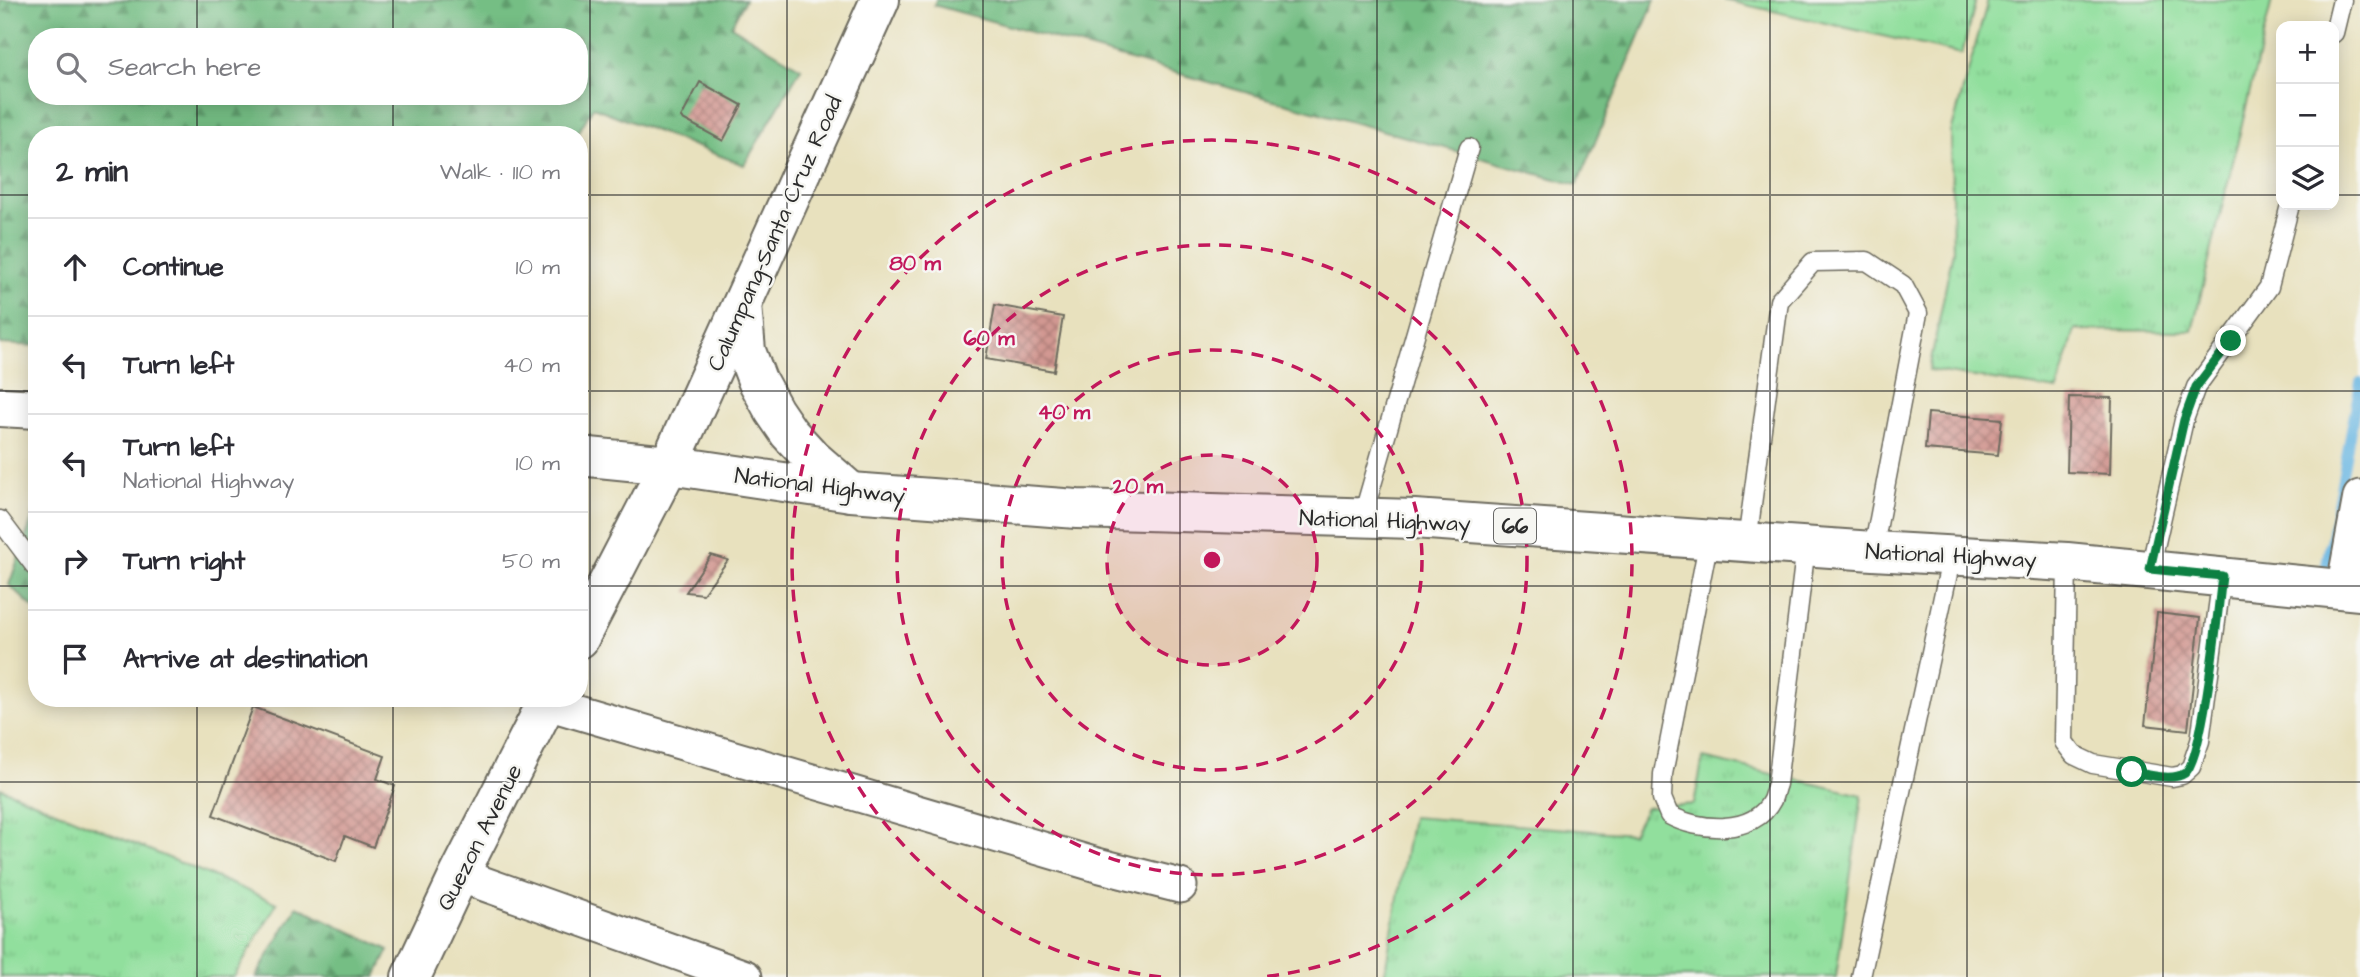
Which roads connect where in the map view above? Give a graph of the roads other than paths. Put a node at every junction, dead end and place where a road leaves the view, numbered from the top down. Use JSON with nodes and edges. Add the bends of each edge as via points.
{"nodes":[{"id":1,"x":880,"y":0,"type":"edge"},
{"id":2,"x":2342,"y":0,"type":"edge"},
{"id":3,"x":2337,"y":21,"type":"edge"},
{"id":4,"x":1469,"y":148,"type":"dead end"},
{"id":5,"x":2289,"y":210,"type":"edge"},
{"id":6,"x":742,"y":305,"type":"junction"},
{"id":7,"x":588,"y":457,"type":"edge"},
{"id":8,"x":669,"y":465,"type":"junction"},
{"id":9,"x":851,"y":492,"type":"junction"},
{"id":10,"x":2360,"y":497,"type":"edge"},
{"id":11,"x":1362,"y":519,"type":"junction"},
{"id":12,"x":0,"y":520,"type":"edge"},
{"id":13,"x":1709,"y":539,"type":"junction"},
{"id":14,"x":1747,"y":542,"type":"junction"},
{"id":15,"x":1806,"y":546,"type":"junction"},
{"id":16,"x":1873,"y":551,"type":"junction"},
{"id":17,"x":1952,"y":555,"type":"junction"},
{"id":18,"x":28,"y":557,"type":"edge"},
{"id":19,"x":2067,"y":562,"type":"junction"},
{"id":20,"x":2150,"y":569,"type":"junction"},
{"id":21,"x":2222,"y":576,"type":"junction"},
{"id":22,"x":2352,"y":591,"type":"edge"},
{"id":23,"x":588,"y":622,"type":"edge"},
{"id":24,"x":545,"y":707,"type":"edge"},
{"id":25,"x":568,"y":707,"type":"edge"},
{"id":26,"x":459,"y":875,"type":"junction"},
{"id":27,"x":1180,"y":886,"type":"dead end"},
{"id":28,"x":411,"y":977,"type":"edge"},
{"id":29,"x":745,"y":977,"type":"edge"},
{"id":30,"x":1861,"y":977,"type":"edge"}],
"edges":[{"from":1,"to":6,"type":"main road","name":"Calumpang-Santa Cruz Road"},
{"from":2,"to":3,"type":"lane"},
{"from":4,"to":11,"type":"lane"},
{"from":5,"to":20,"type":"lane","via":[[2269,287],[2196,387],[2184,420]]},
{"from":6,"to":8,"type":"main road","name":"Calumpang-Santa Cruz Road"},
{"from":6,"to":9,"type":"main road","via":[[746,351],[774,411],[812,458]]},
{"from":7,"to":8,"type":"main road","name":"National Highway","number":"66"},
{"from":8,"to":9,"type":"main road","name":"National Highway","number":"66"},
{"from":8,"to":23,"type":"main road"},
{"from":9,"to":11,"type":"main road","name":"National Highway","number":"66","via":[[1077,509]]},
{"from":10,"to":22,"type":"street"},
{"from":11,"to":13,"type":"main road","name":"National Highway","number":"66"},
{"from":12,"to":18,"type":"lane"},
{"from":13,"to":14,"type":"main road","name":"National Highway","number":"66"},
{"from":13,"to":15,"type":"lane","via":[[1662,798],[1669,815],[1685,824],[1706,827],[1755,819],[1771,802],[1777,784]]},
{"from":14,"to":15,"type":"main road","name":"National Highway","number":"66"},
{"from":14,"to":16,"type":"lane","via":[[1779,301],[1813,262],[1867,261],[1903,285],[1918,313]]},
{"from":15,"to":16,"type":"main road","name":"National Highway","number":"66"},
{"from":16,"to":17,"type":"main road","name":"National Highway","number":"66"},
{"from":17,"to":19,"type":"main road","name":"National Highway","number":"66"},
{"from":17,"to":30,"type":"lane"},
{"from":19,"to":20,"type":"main road","name":"National Highway","number":"66"},
{"from":19,"to":21,"type":"lane","via":[[2064,742],[2074,755],[2093,764],[2172,777],[2191,767],[2200,740]]},
{"from":20,"to":21,"type":"main road","name":"National Highway","number":"66"},
{"from":21,"to":22,"type":"main road","name":"National Highway","number":"66"},
{"from":24,"to":26,"type":"main road","name":"Quezon Avenue"},
{"from":25,"to":27,"type":"street","via":[[1097,866]]},
{"from":26,"to":28,"type":"main road","name":"Quezon Avenue"},
{"from":26,"to":29,"type":"street"}]}
